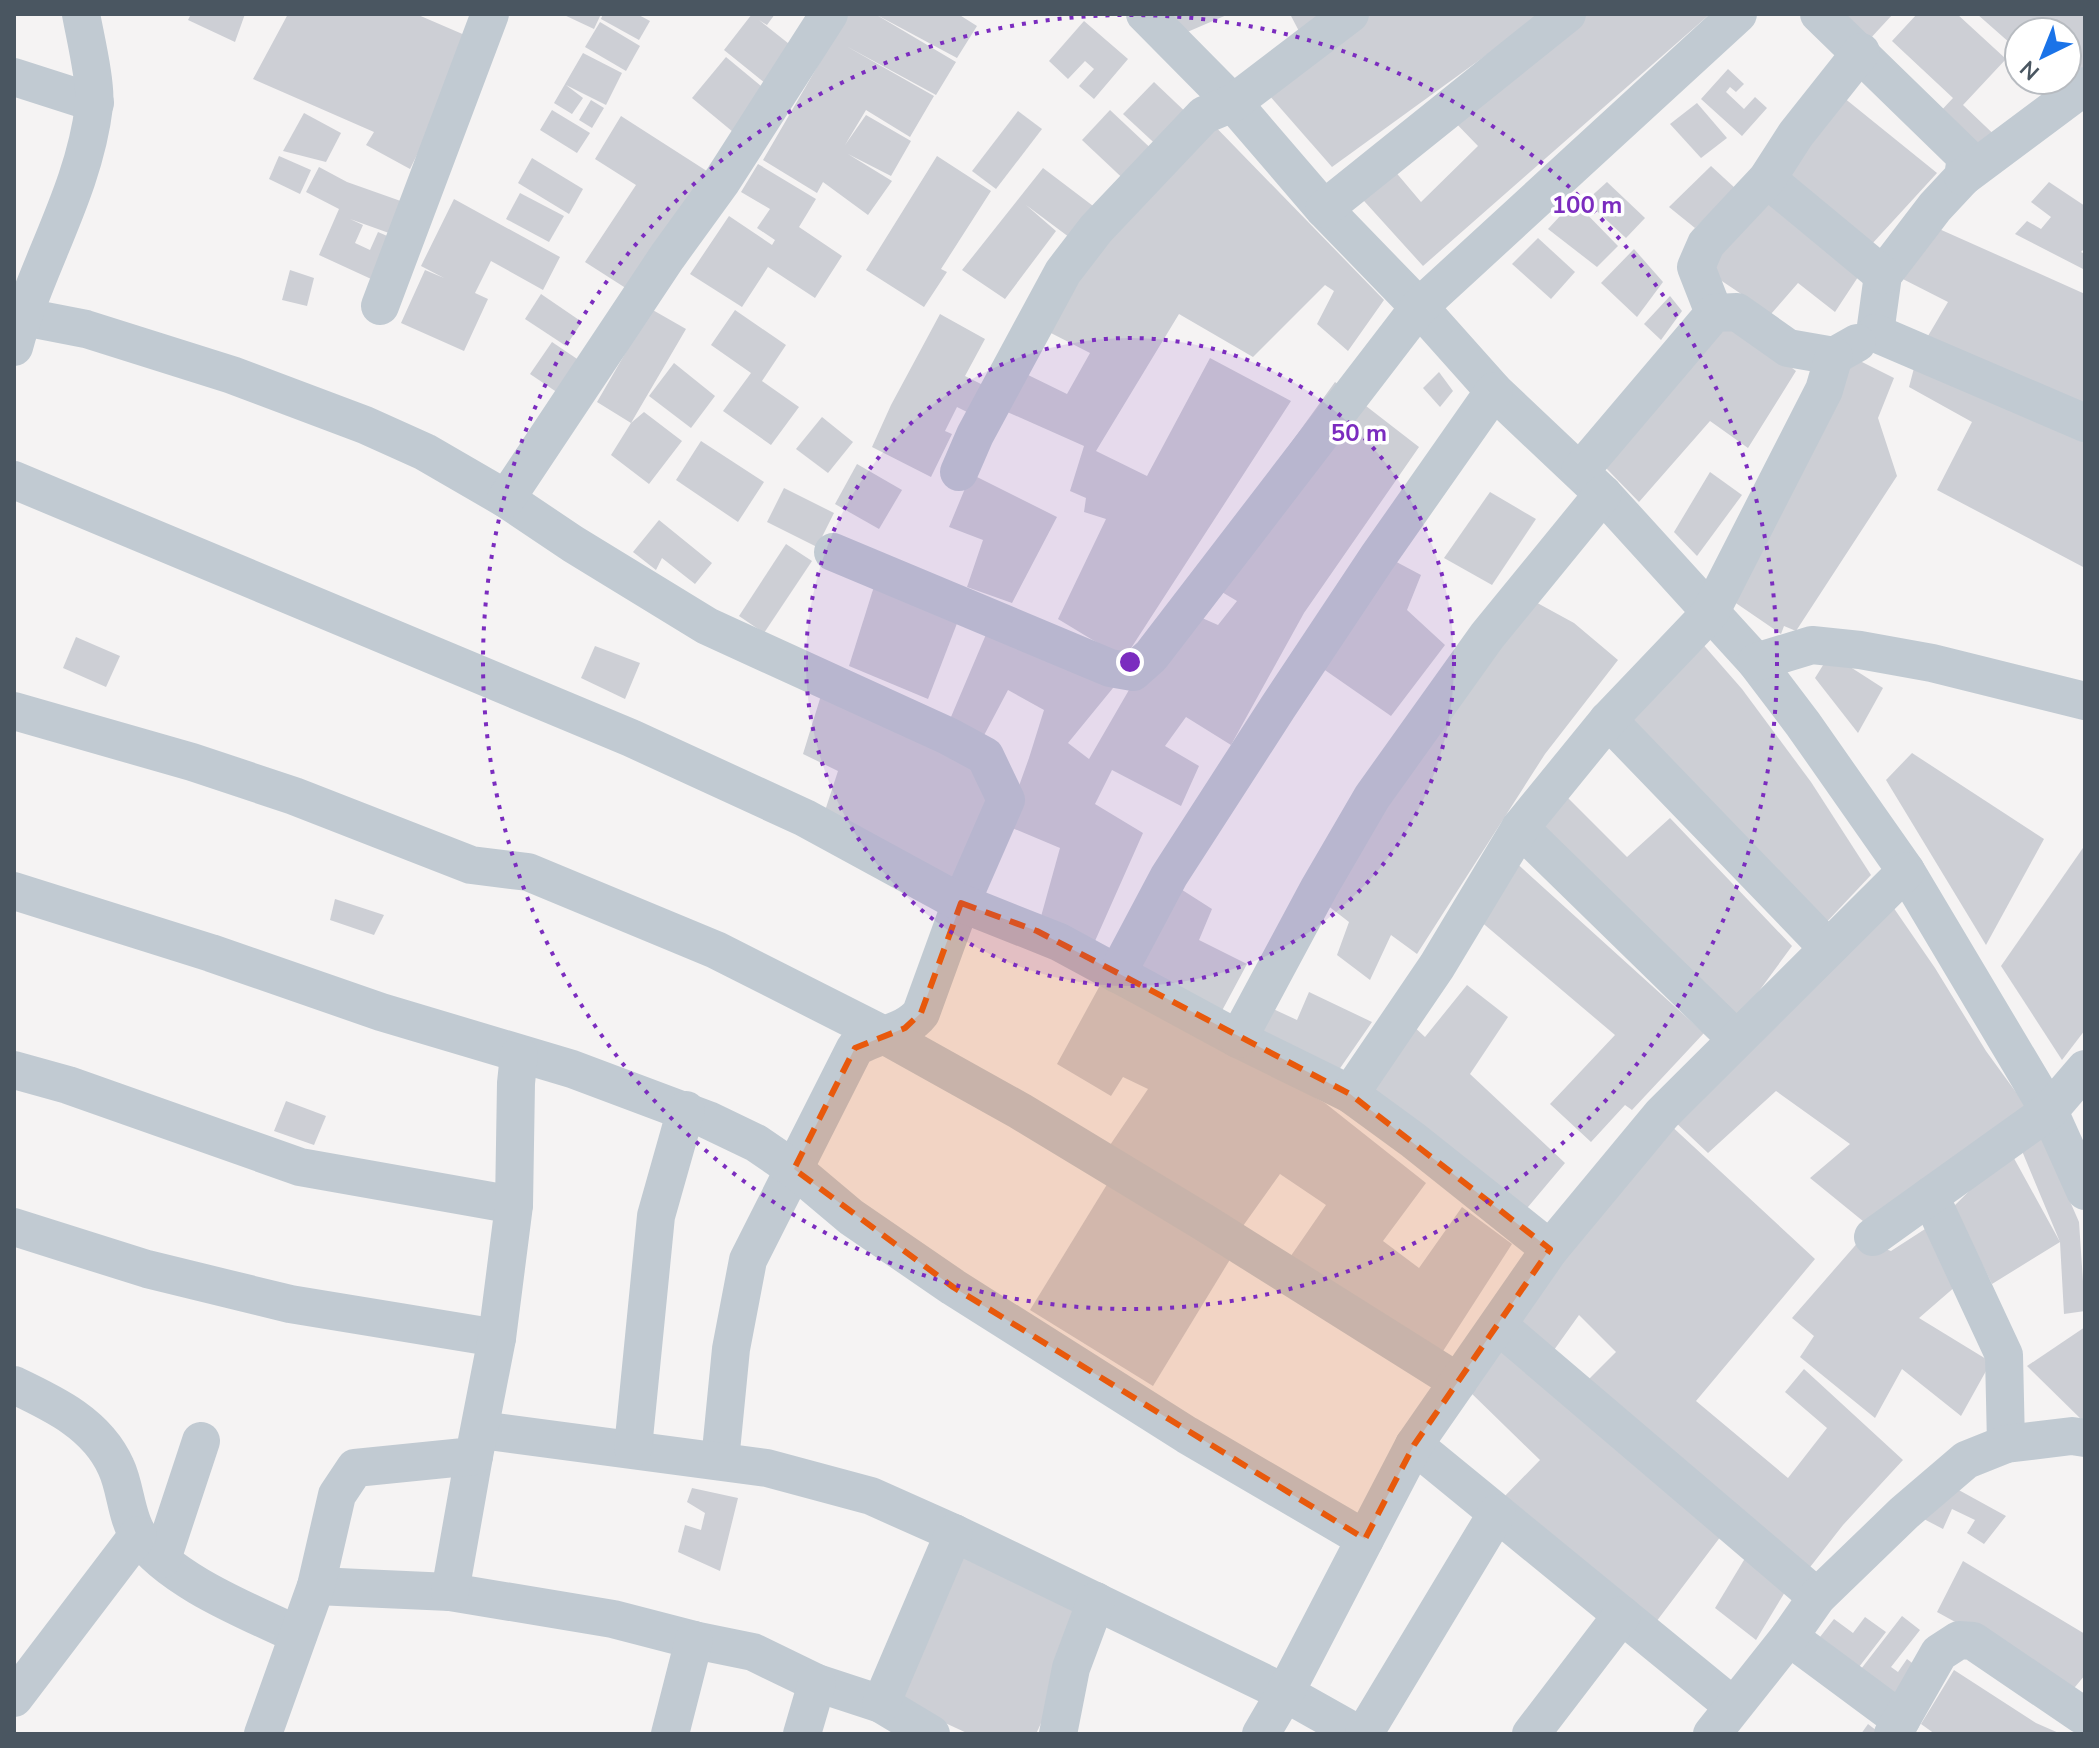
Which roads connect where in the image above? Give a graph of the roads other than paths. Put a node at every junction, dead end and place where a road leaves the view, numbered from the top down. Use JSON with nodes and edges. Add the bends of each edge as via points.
{"nodes":[{"id":1,"x":81,"y":14,"type":"edge"},
{"id":2,"x":490,"y":14,"type":"edge"},
{"id":3,"x":829,"y":14,"type":"edge"},
{"id":4,"x":1145,"y":14,"type":"edge"},
{"id":5,"x":1350,"y":14,"type":"edge"},
{"id":6,"x":1567,"y":14,"type":"edge"},
{"id":7,"x":1738,"y":14,"type":"edge"},
{"id":8,"x":1819,"y":14,"type":"edge"},
{"id":9,"x":1861,"y":52,"type":"junction"},
{"id":10,"x":14,"y":77,"type":"edge"},
{"id":11,"x":2085,"y":86,"type":"edge"},
{"id":12,"x":95,"y":103,"type":"junction"},
{"id":13,"x":1233,"y":103,"type":"junction"},
{"id":14,"x":1963,"y":177,"type":"junction"},
{"id":15,"x":1767,"y":179,"type":"junction"},
{"id":16,"x":1324,"y":209,"type":"junction"},
{"id":17,"x":1883,"y":275,"type":"junction"},
{"id":18,"x":380,"y":306,"type":"dead end"},
{"id":19,"x":1419,"y":307,"type":"junction"},
{"id":20,"x":1714,"y":313,"type":"junction"},
{"id":21,"x":17,"y":327,"type":"edge"},
{"id":22,"x":1875,"y":333,"type":"junction"},
{"id":23,"x":1834,"y":356,"type":"junction"},
{"id":24,"x":1494,"y":391,"type":"junction"},
{"id":25,"x":2085,"y":423,"type":"edge"},
{"id":26,"x":959,"y":472,"type":"dead end"},
{"id":27,"x":14,"y":480,"type":"edge"},
{"id":28,"x":1592,"y":482,"type":"junction"},
{"id":29,"x":506,"y":499,"type":"junction"},
{"id":30,"x":833,"y":552,"type":"dead end"},
{"id":31,"x":1710,"y":613,"type":"junction"},
{"id":32,"x":1756,"y":662,"type":"junction"},
{"id":33,"x":2085,"y":701,"type":"edge"},
{"id":34,"x":14,"y":711,"type":"edge"},
{"id":35,"x":1608,"y":720,"type":"junction"},
{"id":36,"x":1520,"y":828,"type":"junction"},
{"id":37,"x":1906,"y":871,"type":"junction"},
{"id":38,"x":14,"y":891,"type":"edge"},
{"id":39,"x":961,"y":903,"type":"junction"},
{"id":40,"x":1828,"y":948,"type":"junction"},
{"id":41,"x":1117,"y":974,"type":"junction"},
{"id":42,"x":882,"y":1034,"type":"junction"},
{"id":43,"x":1739,"y":1034,"type":"junction"},
{"id":44,"x":1238,"y":1039,"type":"junction"},
{"id":45,"x":519,"y":1055,"type":"junction"},
{"id":46,"x":2085,"y":1069,"type":"edge"},
{"id":47,"x":14,"y":1070,"type":"edge"},
{"id":48,"x":1350,"y":1094,"type":"junction"},
{"id":49,"x":686,"y":1110,"type":"junction"},
{"id":50,"x":2049,"y":1111,"type":"junction"},
{"id":51,"x":794,"y":1169,"type":"junction"},
{"id":52,"x":2085,"y":1191,"type":"edge"},
{"id":53,"x":1930,"y":1196,"type":"junction"},
{"id":54,"x":514,"y":1205,"type":"junction"},
{"id":55,"x":14,"y":1227,"type":"edge"},
{"id":56,"x":1873,"y":1237,"type":"dead end"},
{"id":57,"x":1550,"y":1249,"type":"junction"},
{"id":58,"x":1498,"y":1325,"type":"junction"},
{"id":59,"x":497,"y":1338,"type":"junction"},
{"id":60,"x":1458,"y":1382,"type":"junction"},
{"id":61,"x":14,"y":1385,"type":"edge"},
{"id":62,"x":2085,"y":1438,"type":"edge"},
{"id":63,"x":201,"y":1441,"type":"dead end"},
{"id":64,"x":477,"y":1443,"type":"junction"},
{"id":65,"x":2006,"y":1444,"type":"junction"},
{"id":66,"x":1414,"y":1445,"type":"junction"},
{"id":67,"x":633,"y":1448,"type":"junction"},
{"id":68,"x":720,"y":1461,"type":"junction"},
{"id":69,"x":1497,"y":1513,"type":"junction"},
{"id":70,"x":954,"y":1533,"type":"junction"},
{"id":71,"x":1365,"y":1539,"type":"junction"},
{"id":72,"x":150,"y":1547,"type":"junction"},
{"id":73,"x":316,"y":1586,"type":"junction"},
{"id":74,"x":450,"y":1592,"type":"junction"},
{"id":75,"x":1817,"y":1597,"type":"junction"},
{"id":76,"x":1096,"y":1601,"type":"junction"},
{"id":77,"x":1622,"y":1615,"type":"junction"},
{"id":78,"x":298,"y":1635,"type":"junction"},
{"id":79,"x":1789,"y":1637,"type":"junction"},
{"id":80,"x":694,"y":1640,"type":"junction"},
{"id":81,"x":817,"y":1683,"type":"junction"},
{"id":82,"x":1285,"y":1693,"type":"junction"},
{"id":83,"x":14,"y":1698,"type":"edge"},
{"id":84,"x":881,"y":1704,"type":"junction"},
{"id":85,"x":1722,"y":1720,"type":"edge"},
{"id":86,"x":2078,"y":1722,"type":"edge"},
{"id":87,"x":1897,"y":1727,"type":"edge"},
{"id":88,"x":263,"y":1734,"type":"edge"},
{"id":89,"x":670,"y":1734,"type":"edge"},
{"id":90,"x":802,"y":1734,"type":"edge"},
{"id":91,"x":930,"y":1734,"type":"edge"},
{"id":92,"x":1058,"y":1734,"type":"edge"},
{"id":93,"x":1261,"y":1734,"type":"edge"},
{"id":94,"x":1361,"y":1734,"type":"edge"},
{"id":95,"x":1531,"y":1734,"type":"edge"}],
"edges":[{"from":1,"to":12,"type":"street"},
{"from":2,"to":18,"type":"street"},
{"from":3,"to":29,"type":"street"},
{"from":4,"to":13,"type":"street"},
{"from":5,"to":13,"type":"street"},
{"from":6,"to":16,"type":"street"},
{"from":7,"to":19,"type":"street"},
{"from":8,"to":9,"type":"street"},
{"from":9,"to":14,"type":"street","via":[[1966,157]]},
{"from":9,"to":15,"type":"street"},
{"from":10,"to":12,"type":"street"},
{"from":11,"to":14,"type":"street"},
{"from":12,"to":21,"type":"street","via":[[79,176]]},
{"from":13,"to":16,"type":"street"},
{"from":13,"to":26,"type":"street","via":[[1204,115],[1096,229],[1063,272]]},
{"from":14,"to":17,"type":"street"},
{"from":15,"to":17,"type":"street"},
{"from":15,"to":20,"type":"street","via":[[1706,244],[1696,267]]},
{"from":16,"to":19,"type":"street"},
{"from":17,"to":22,"type":"street"},
{"from":19,"to":24,"type":"street"},
{"from":19,"to":30,"type":"street","via":[[1151,656],[1133,672],[1110,668]]},
{"from":20,"to":23,"type":"street","via":[[1737,312],[1788,348]]},
{"from":20,"to":28,"type":"street"},
{"from":21,"to":29,"type":"street","via":[[86,329],[232,375],[425,452]]},
{"from":22,"to":23,"type":"street"},
{"from":22,"to":25,"type":"street"},
{"from":23,"to":31,"type":"street","via":[[1824,390]]},
{"from":24,"to":28,"type":"street"},
{"from":24,"to":41,"type":"street","via":[[1278,707],[1169,876]]},
{"from":27,"to":39,"type":"street","via":[[631,738],[805,818]]},
{"from":28,"to":31,"type":"street"},
{"from":28,"to":44,"type":"street","via":[[1372,797]]},
{"from":29,"to":39,"type":"street","via":[[707,626],[985,756],[1006,800]]},
{"from":31,"to":32,"type":"street"},
{"from":31,"to":35,"type":"street"},
{"from":32,"to":33,"type":"street","via":[[1812,645],[1860,650]]},
{"from":32,"to":37,"type":"street"},
{"from":34,"to":42,"type":"street","via":[[294,796],[471,865],[528,872],[716,950]]},
{"from":35,"to":36,"type":"street"},
{"from":35,"to":40,"type":"street"},
{"from":36,"to":43,"type":"street","via":[[1729,1032]]},
{"from":36,"to":48,"type":"street","via":[[1437,966]]},
{"from":37,"to":40,"type":"street"},
{"from":37,"to":50,"type":"street"},
{"from":38,"to":45,"type":"street"},
{"from":39,"to":41,"type":"street","via":[[1037,931]]},
{"from":39,"to":42,"type":"street","via":[[921,1013],[905,1028]]},
{"from":40,"to":43,"type":"street"},
{"from":41,"to":44,"type":"street"},
{"from":42,"to":51,"type":"street","via":[[855,1048]]},
{"from":42,"to":60,"type":"street","via":[[1020,1111]]},
{"from":43,"to":57,"type":"street","via":[[1662,1114]]},
{"from":44,"to":48,"type":"street"},
{"from":45,"to":49,"type":"street"},
{"from":45,"to":54,"type":"street"},
{"from":46,"to":50,"type":"street"},
{"from":47,"to":54,"type":"street","via":[[300,1167]]},
{"from":48,"to":57,"type":"street"},
{"from":49,"to":51,"type":"street","via":[[756,1143]]},
{"from":49,"to":67,"type":"street","via":[[656,1216]]},
{"from":50,"to":52,"type":"street"},
{"from":50,"to":53,"type":"street"},
{"from":51,"to":68,"type":"street","via":[[748,1260],[731,1349]]},
{"from":51,"to":71,"type":"street","via":[[851,1217],[953,1287],[1187,1435]]},
{"from":53,"to":56,"type":"street"},
{"from":53,"to":65,"type":"street","via":[[2004,1355]]},
{"from":54,"to":59,"type":"street"},
{"from":55,"to":59,"type":"street","via":[[147,1269],[290,1304]]},
{"from":57,"to":58,"type":"street"},
{"from":58,"to":60,"type":"street"},
{"from":58,"to":75,"type":"street"},
{"from":59,"to":64,"type":"street"},
{"from":60,"to":66,"type":"street"},
{"from":61,"to":72,"type":"street","via":[[64,1409],[94,1435],[116,1466]]},
{"from":62,"to":65,"type":"street"},
{"from":63,"to":72,"type":"street"},
{"from":64,"to":67,"type":"street"},
{"from":64,"to":73,"type":"street","via":[[355,1468],[337,1495]]},
{"from":64,"to":74,"type":"street"},
{"from":65,"to":75,"type":"street","via":[[1966,1460]]},
{"from":66,"to":69,"type":"street"},
{"from":66,"to":71,"type":"street"},
{"from":67,"to":68,"type":"street"},
{"from":68,"to":70,"type":"street","via":[[871,1496]]},
{"from":69,"to":77,"type":"street"},
{"from":69,"to":94,"type":"street"},
{"from":70,"to":76,"type":"street"},
{"from":70,"to":84,"type":"street"},
{"from":71,"to":82,"type":"street"},
{"from":72,"to":78,"type":"street","via":[[202,1588]]},
{"from":72,"to":83,"type":"street"},
{"from":73,"to":74,"type":"street"},
{"from":73,"to":78,"type":"street"},
{"from":74,"to":80,"type":"street","via":[[613,1619]]},
{"from":75,"to":79,"type":"street"},
{"from":76,"to":82,"type":"street"},
{"from":76,"to":92,"type":"street","via":[[1071,1668]]},
{"from":77,"to":85,"type":"street"},
{"from":77,"to":95,"type":"street"},
{"from":78,"to":88,"type":"street"},
{"from":79,"to":85,"type":"street"},
{"from":79,"to":87,"type":"street"},
{"from":80,"to":81,"type":"street","via":[[753,1652]]},
{"from":80,"to":89,"type":"street"},
{"from":81,"to":84,"type":"street"},
{"from":81,"to":90,"type":"street"},
{"from":82,"to":93,"type":"street"},
{"from":82,"to":94,"type":"street"},
{"from":84,"to":91,"type":"street"},
{"from":86,"to":87,"type":"street","via":[[1973,1641],[1959,1640],[1939,1653]]}]}
